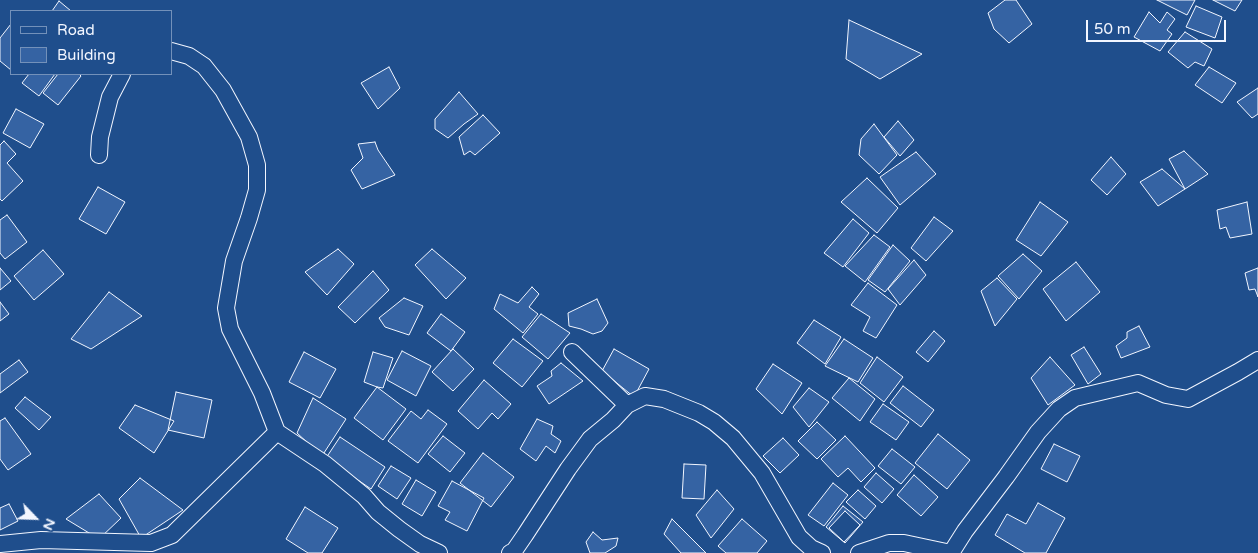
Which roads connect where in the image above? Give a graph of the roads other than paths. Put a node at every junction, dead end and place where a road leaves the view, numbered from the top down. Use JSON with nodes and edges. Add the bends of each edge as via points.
{"nodes":[{"id":1,"x":172,"y":51,"type":"edge"},
{"id":2,"x":121,"y":75,"type":"edge"},
{"id":3,"x":98,"y":156,"type":"dead end"},
{"id":4,"x":572,"y":352,"type":"dead end"},
{"id":5,"x":1258,"y":360,"type":"edge"},
{"id":6,"x":627,"y":406,"type":"junction"},
{"id":7,"x":277,"y":432,"type":"junction"},
{"id":8,"x":0,"y":544,"type":"edge"},
{"id":9,"x":440,"y":553,"type":"edge"},
{"id":10,"x":510,"y":553,"type":"edge"},
{"id":11,"x":822,"y":553,"type":"edge"},
{"id":12,"x":859,"y":553,"type":"edge"},
{"id":13,"x":951,"y":553,"type":"edge"}],
"edges":[{"from":1,"to":7,"type":"street","via":[[189,56],[204,66],[223,90],[249,137],[257,165],[256,190],[234,261],[226,308],[230,329],[262,393]]},
{"from":2,"to":3,"type":"street","via":[[110,97]]},
{"from":4,"to":6,"type":"street"},
{"from":5,"to":13,"type":"street","via":[[1188,399],[1166,396],[1138,383],[1075,398],[1059,409],[1038,432]]},
{"from":6,"to":10,"type":"street","via":[[590,439]]},
{"from":6,"to":11,"type":"street","via":[[645,396],[664,399],[714,422],[733,438],[762,473],[799,537]]},
{"from":7,"to":8,"type":"street","via":[[172,535],[151,544],[41,540]]},
{"from":7,"to":9,"type":"street","via":[[325,464],[399,529]]},
{"from":12,"to":13,"type":"street","via":[[889,543]]}]}
